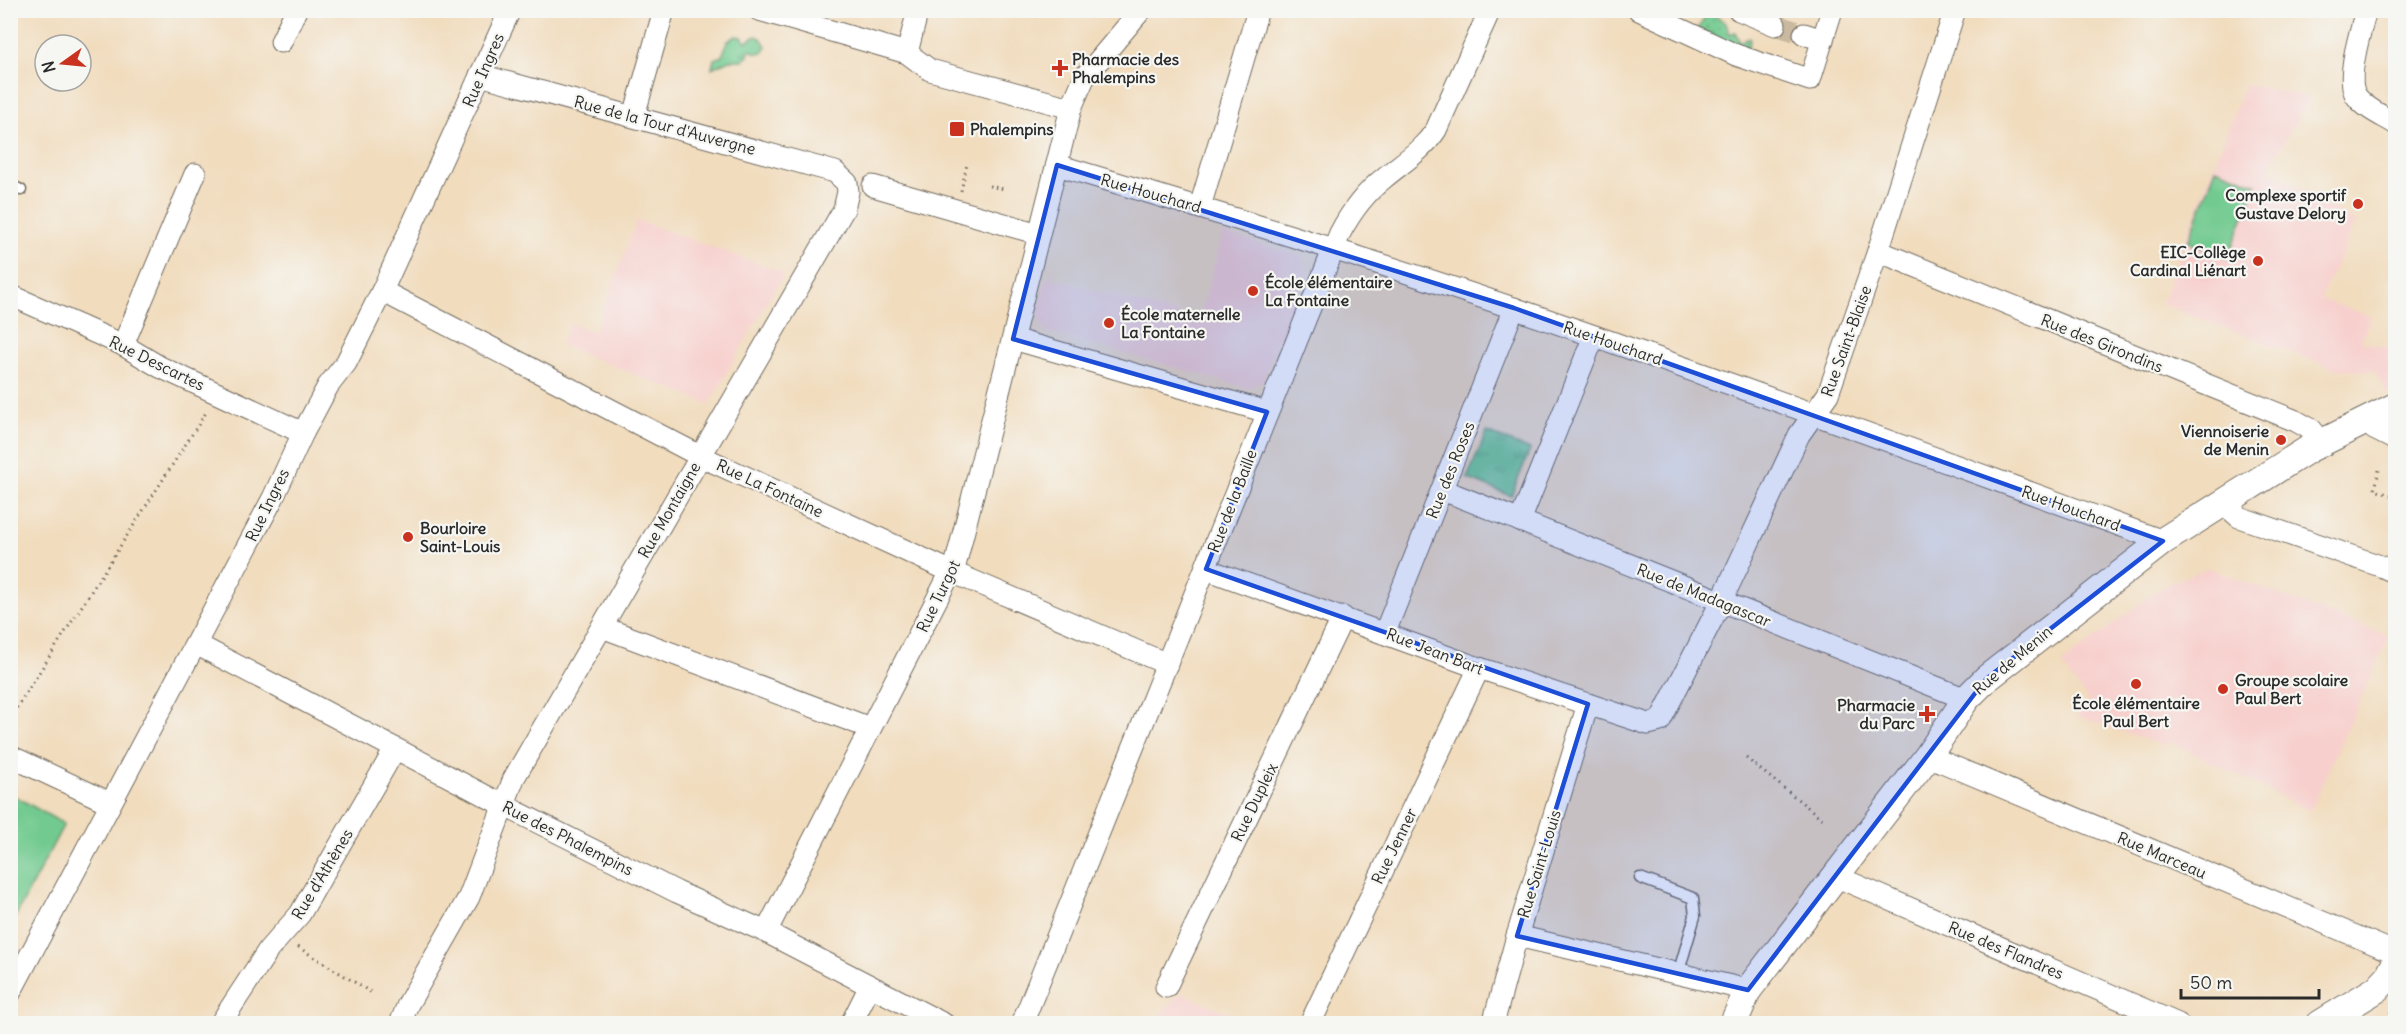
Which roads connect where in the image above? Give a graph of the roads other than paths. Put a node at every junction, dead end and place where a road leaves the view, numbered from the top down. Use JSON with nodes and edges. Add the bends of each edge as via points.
{"nodes":[{"id":1,"x":296,"y":10,"type":"edge"},
{"id":2,"x":510,"y":10,"type":"edge"},
{"id":3,"x":664,"y":10,"type":"edge"},
{"id":4,"x":759,"y":10,"type":"edge"},
{"id":5,"x":918,"y":10,"type":"edge"},
{"id":6,"x":1141,"y":10,"type":"edge"},
{"id":7,"x":1258,"y":10,"type":"edge"},
{"id":8,"x":1490,"y":10,"type":"edge"},
{"id":9,"x":1639,"y":10,"type":"edge"},
{"id":10,"x":1739,"y":10,"type":"edge"},
{"id":11,"x":1832,"y":10,"type":"edge"},
{"id":12,"x":1955,"y":10,"type":"edge"},
{"id":13,"x":2366,"y":10,"type":"edge"},
{"id":14,"x":790,"y":15,"type":"edge"},
{"id":15,"x":1772,"y":19,"type":"tunnel mouth"},
{"id":16,"x":281,"y":42,"type":"dead end"},
{"id":17,"x":907,"y":53,"type":"junction"},
{"id":18,"x":480,"y":75,"type":"junction"},
{"id":19,"x":1071,"y":108,"type":"junction"},
{"id":20,"x":634,"y":116,"type":"junction"},
{"id":21,"x":2396,"y":123,"type":"edge"},
{"id":22,"x":1057,"y":165,"type":"junction"},
{"id":23,"x":195,"y":174,"type":"dead end"},
{"id":24,"x":847,"y":183,"type":"joint"},
{"id":25,"x":873,"y":186,"type":"dead end"},
{"id":26,"x":1200,"y":207,"type":"junction"},
{"id":27,"x":1039,"y":234,"type":"junction"},
{"id":28,"x":1333,"y":249,"type":"junction"},
{"id":29,"x":1878,"y":251,"type":"junction"},
{"id":30,"x":382,"y":291,"type":"junction"},
{"id":31,"x":10,"y":295,"type":"edge"},
{"id":32,"x":1514,"y":308,"type":"junction"},
{"id":33,"x":1594,"y":336,"type":"junction"},
{"id":34,"x":1013,"y":339,"type":"junction"},
{"id":35,"x":123,"y":345,"type":"junction"},
{"id":36,"x":2396,"y":406,"type":"edge"},
{"id":37,"x":1267,"y":412,"type":"junction"},
{"id":38,"x":1813,"y":414,"type":"junction"},
{"id":39,"x":2367,"y":421,"type":"junction"},
{"id":40,"x":303,"y":433,"type":"junction"},
{"id":41,"x":2396,"y":440,"type":"edge"},
{"id":42,"x":2322,"y":442,"type":"junction"},
{"id":43,"x":700,"y":456,"type":"junction"},
{"id":44,"x":1443,"y":490,"type":"junction"},
{"id":45,"x":2224,"y":504,"type":"junction"},
{"id":46,"x":1520,"y":521,"type":"junction"},
{"id":47,"x":2163,"y":542,"type":"junction"},
{"id":48,"x":1206,"y":569,"type":"junction"},
{"id":49,"x":952,"y":572,"type":"junction"},
{"id":50,"x":2396,"y":573,"type":"edge"},
{"id":51,"x":1721,"y":602,"type":"junction"},
{"id":52,"x":1342,"y":617,"type":"junction"},
{"id":53,"x":602,"y":627,"type":"junction"},
{"id":54,"x":1385,"y":632,"type":"junction"},
{"id":55,"x":196,"y":644,"type":"junction"},
{"id":56,"x":1167,"y":664,"type":"junction"},
{"id":57,"x":1479,"y":668,"type":"junction"},
{"id":58,"x":1966,"y":699,"type":"junction"},
{"id":59,"x":1588,"y":704,"type":"junction"},
{"id":60,"x":1663,"y":718,"type":"joint"},
{"id":61,"x":870,"y":728,"type":"junction"},
{"id":62,"x":395,"y":749,"type":"junction"},
{"id":63,"x":10,"y":756,"type":"edge"},
{"id":64,"x":1928,"y":756,"type":"junction"},
{"id":65,"x":110,"y":803,"type":"junction"},
{"id":66,"x":503,"y":805,"type":"junction"},
{"id":67,"x":1835,"y":876,"type":"junction"},
{"id":68,"x":1640,"y":878,"type":"dead end"},
{"id":69,"x":765,"y":932,"type":"junction"},
{"id":70,"x":1517,"y":936,"type":"junction"},
{"id":71,"x":2396,"y":953,"type":"edge"},
{"id":72,"x":2396,"y":962,"type":"edge"},
{"id":73,"x":1678,"y":974,"type":"junction"},
{"id":74,"x":870,"y":986,"type":"junction"},
{"id":75,"x":1166,"y":987,"type":"dead end"},
{"id":76,"x":1748,"y":990,"type":"junction"},
{"id":77,"x":10,"y":993,"type":"edge"},
{"id":78,"x":220,"y":1023,"type":"edge"},
{"id":79,"x":400,"y":1023,"type":"edge"},
{"id":80,"x":851,"y":1023,"type":"edge"},
{"id":81,"x":944,"y":1023,"type":"edge"},
{"id":82,"x":1022,"y":1023,"type":"edge"},
{"id":83,"x":1310,"y":1023,"type":"edge"},
{"id":84,"x":1493,"y":1023,"type":"edge"},
{"id":85,"x":1733,"y":1023,"type":"edge"},
{"id":86,"x":2178,"y":1023,"type":"edge"},
{"id":87,"x":2320,"y":1023,"type":"edge"}],
"edges":[{"from":1,"to":16,"type":"street"},
{"from":2,"to":18,"type":"street","name":"Rue Ingres"},
{"from":3,"to":20,"type":"street"},
{"from":4,"to":14,"type":"street"},
{"from":5,"to":17,"type":"street"},
{"from":6,"to":19,"type":"street","name":"Rue Turgot","via":[[1084,78]]},
{"from":7,"to":26,"type":"street"},
{"from":8,"to":28,"type":"street","name":"Rue de la Baille","via":[[1436,130],[1424,147],[1363,197]]},
{"from":9,"to":11,"type":"street","via":[[1736,55],[1810,80],[1814,37]]},
{"from":10,"to":15,"type":"street"},
{"from":12,"to":29,"type":"street","name":"Rue Saint-Blaise"},
{"from":13,"to":21,"type":"street","via":[[2352,87],[2365,105]]},
{"from":14,"to":17,"type":"street"},
{"from":17,"to":19,"type":"street","via":[[930,69]]},
{"from":18,"to":20,"type":"street","name":"Rue de la Tour d'Auvergne"},
{"from":18,"to":30,"type":"street","name":"Rue Ingres"},
{"from":19,"to":22,"type":"street","name":"Rue Turgot"},
{"from":20,"to":24,"type":"street","name":"Rue de la Tour d'Auvergne","via":[[835,172]]},
{"from":22,"to":26,"type":"street","name":"Rue Houchard"},
{"from":22,"to":27,"type":"street","name":"Rue Turgot"},
{"from":23,"to":35,"type":"street"},
{"from":24,"to":43,"type":"street","name":"Rue Montaigne","via":[[844,209]]},
{"from":25,"to":27,"type":"street"},
{"from":26,"to":28,"type":"street","name":"Rue Houchard"},
{"from":27,"to":34,"type":"street","name":"Rue Turgot"},
{"from":28,"to":32,"type":"street","name":"Rue Houchard"},
{"from":28,"to":37,"type":"street","name":"Rue de la Baille"},
{"from":29,"to":38,"type":"street","name":"Rue Saint-Blaise","via":[[1828,394]]},
{"from":29,"to":42,"type":"street","name":"Rue des Girondins","via":[[2296,421],[2312,430]]},
{"from":30,"to":40,"type":"street","name":"Rue Ingres","via":[[346,363],[328,386]]},
{"from":30,"to":43,"type":"street","name":"Rue La Fontaine"},
{"from":31,"to":35,"type":"street","name":"Rue Descartes"},
{"from":32,"to":33,"type":"street","name":"Rue Houchard"},
{"from":32,"to":44,"type":"street","name":"Rue des Roses"},
{"from":33,"to":38,"type":"street","name":"Rue Houchard"},
{"from":33,"to":46,"type":"street"},
{"from":34,"to":37,"type":"street"},
{"from":34,"to":49,"type":"street","name":"Rue Turgot"},
{"from":35,"to":40,"type":"street","name":"Rue Descartes","via":[[160,367]]},
{"from":36,"to":39,"type":"street","name":"Rue de Menin"},
{"from":37,"to":48,"type":"street","name":"Rue de la Baille"},
{"from":38,"to":47,"type":"street","name":"Rue Houchard"},
{"from":38,"to":51,"type":"street","name":"Rue Saint-Blaise","via":[[1799,435]]},
{"from":39,"to":41,"type":"street"},
{"from":39,"to":42,"type":"street","name":"Rue de Menin"},
{"from":40,"to":55,"type":"street","name":"Rue Ingres"},
{"from":42,"to":45,"type":"street","name":"Rue de Menin"},
{"from":43,"to":49,"type":"street","name":"Rue La Fontaine"},
{"from":43,"to":53,"type":"street","name":"Rue Montaigne"},
{"from":44,"to":46,"type":"street","name":"Rue de Madagascar"},
{"from":44,"to":54,"type":"street","name":"Rue des Roses"},
{"from":45,"to":47,"type":"street","name":"Rue de Menin"},
{"from":45,"to":50,"type":"street","via":[[2239,516]]},
{"from":46,"to":51,"type":"street","name":"Rue de Madagascar"},
{"from":47,"to":58,"type":"street","name":"Rue de Menin","via":[[1986,679]]},
{"from":48,"to":52,"type":"street","name":"Rue Jean Bart"},
{"from":48,"to":56,"type":"street","name":"Rue de la Baille"},
{"from":49,"to":56,"type":"street","name":"Rue La Fontaine"},
{"from":49,"to":61,"type":"street","name":"Rue Turgot"},
{"from":51,"to":58,"type":"street","name":"Rue de Madagascar"},
{"from":51,"to":60,"type":"street","name":"Rue Saint-Blaise"},
{"from":52,"to":54,"type":"street","name":"Rue Jean Bart"},
{"from":52,"to":75,"type":"street","name":"Rue Dupleix"},
{"from":53,"to":61,"type":"street"},
{"from":53,"to":66,"type":"street","name":"Rue Montaigne","via":[[514,778]]},
{"from":54,"to":57,"type":"street","name":"Rue Jean Bart"},
{"from":55,"to":62,"type":"street","name":"Rue des Phalempins"},
{"from":55,"to":65,"type":"street","name":"Rue Ingres"},
{"from":56,"to":82,"type":"street","name":"Rue de la Baille"},
{"from":57,"to":59,"type":"street","name":"Rue Jean Bart"},
{"from":57,"to":83,"type":"street","name":"Rue Jenner"},
{"from":58,"to":64,"type":"street","name":"Rue de Menin"},
{"from":59,"to":60,"type":"street","name":"Rue Jean Bart","via":[[1648,724]]},
{"from":59,"to":70,"type":"street","name":"Rue Saint-Louis"},
{"from":61,"to":69,"type":"street","name":"Rue Turgot"},
{"from":62,"to":66,"type":"street","name":"Rue des Phalempins"},
{"from":62,"to":78,"type":"street","name":"Rue d'Athènes","via":[[300,914],[269,949]]},
{"from":63,"to":65,"type":"street"},
{"from":64,"to":67,"type":"street","name":"Rue de Menin"},
{"from":64,"to":71,"type":"street","name":"Rue Marceau"},
{"from":65,"to":77,"type":"street","name":"Rue Ingres"},
{"from":66,"to":69,"type":"street","name":"Rue des Phalempins"},
{"from":66,"to":79,"type":"street","name":"Rue Montaigne","via":[[469,897]]},
{"from":67,"to":76,"type":"street","name":"Rue de Menin"},
{"from":67,"to":86,"type":"street","name":"Rue des Flandres"},
{"from":68,"to":73,"type":"lane","via":[[1693,898],[1695,916]]},
{"from":69,"to":74,"type":"street","name":"Rue des Phalempins"},
{"from":70,"to":73,"type":"street"},
{"from":70,"to":84,"type":"street","name":"Rue Saint-Louis"},
{"from":72,"to":87,"type":"street","via":[[2377,989]]},
{"from":73,"to":76,"type":"street"},
{"from":74,"to":80,"type":"street"},
{"from":74,"to":81,"type":"street","name":"Rue des Phalempins"},
{"from":76,"to":85,"type":"street","name":"Rue de Menin"}]}
